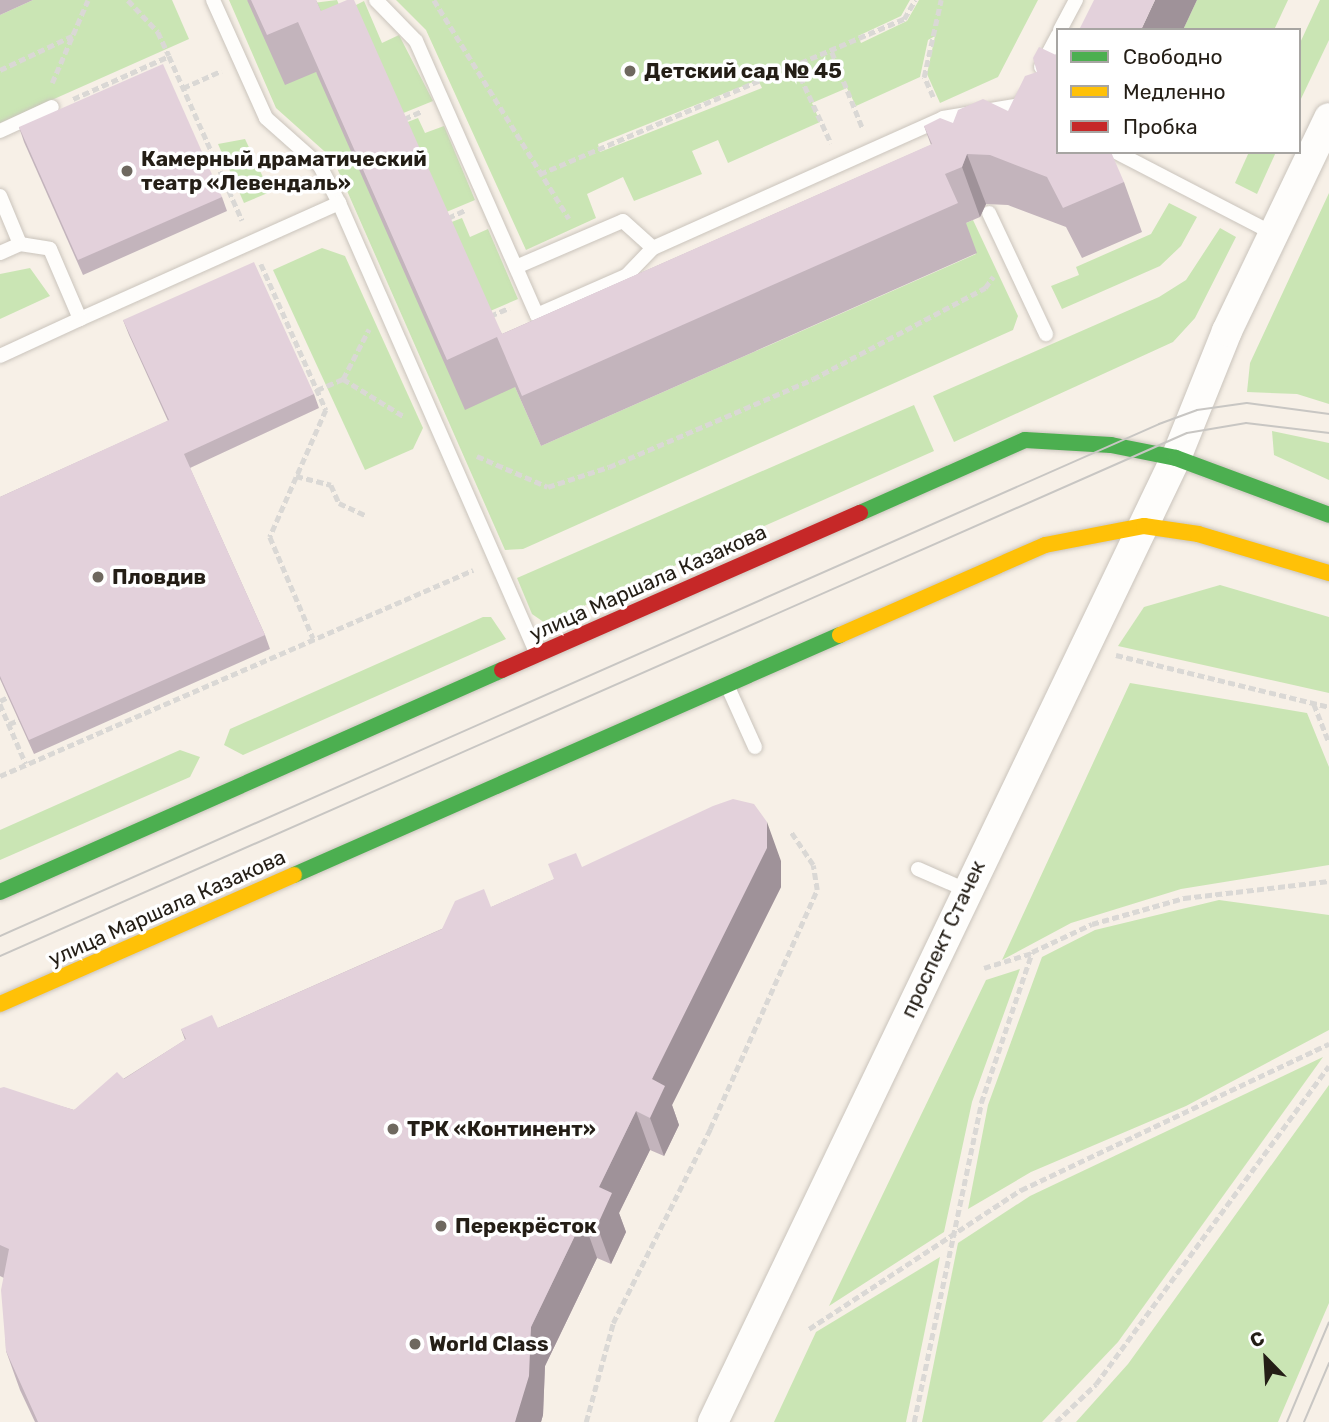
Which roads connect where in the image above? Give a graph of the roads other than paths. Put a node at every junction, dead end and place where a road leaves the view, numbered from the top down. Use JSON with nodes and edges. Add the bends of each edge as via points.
{"nodes":[{"id":1,"x":213,"y":0,"type":"edge"},
{"id":2,"x":376,"y":0,"type":"edge"},
{"id":3,"x":1076,"y":0,"type":"edge"},
{"id":4,"x":1061,"y":28,"type":"edge"},
{"id":5,"x":1056,"y":39,"type":"edge"},
{"id":6,"x":1021,"y":105,"type":"junction"},
{"id":7,"x":52,"y":108,"type":"road end"},
{"id":8,"x":1036,"y":112,"type":"edge"},
{"id":9,"x":1329,"y":118,"type":"edge"},
{"id":10,"x":0,"y":131,"type":"edge"},
{"id":11,"x":1120,"y":154,"type":"edge"},
{"id":12,"x":0,"y":196,"type":"edge"},
{"id":13,"x":339,"y":203,"type":"junction"},
{"id":14,"x":989,"y":213,"type":"edge"},
{"id":15,"x":1274,"y":234,"type":"junction"},
{"id":16,"x":20,"y":244,"type":"junction"},
{"id":17,"x":653,"y":248,"type":"junction"},
{"id":18,"x":0,"y":253,"type":"edge"},
{"id":19,"x":516,"y":267,"type":"junction"},
{"id":20,"x":80,"y":319,"type":"junction"},
{"id":21,"x":1046,"y":334,"type":"dead end"},
{"id":22,"x":0,"y":356,"type":"edge"},
{"id":23,"x":1176,"y":458,"type":"junction"},
{"id":24,"x":1329,"y":515,"type":"edge"},
{"id":25,"x":1144,"y":526,"type":"junction"},
{"id":26,"x":1329,"y":573,"type":"edge"},
{"id":27,"x":537,"y":655,"type":"junction"},
{"id":28,"x":726,"y":684,"type":"junction"},
{"id":29,"x":755,"y":747,"type":"dead end"},
{"id":30,"x":918,"y":869,"type":"dead end"},
{"id":31,"x":966,"y":890,"type":"junction"},
{"id":32,"x":0,"y":892,"type":"edge"},
{"id":33,"x":0,"y":1004,"type":"edge"},
{"id":34,"x":713,"y":1422,"type":"edge"}],
"edges":[{"from":1,"to":13,"type":"lane","via":[[266,118],[320,166]]},
{"from":2,"to":19,"type":"lane","via":[[416,41]]},
{"from":3,"to":4,"type":"lane"},
{"from":5,"to":6,"type":"lane"},
{"from":6,"to":8,"type":"lane"},
{"from":6,"to":17,"type":"lane","via":[[872,150]]},
{"from":7,"to":10,"type":"lane"},
{"from":9,"to":15,"type":"street","name":"проспект Стачек"},
{"from":11,"to":15,"type":"lane"},
{"from":12,"to":16,"type":"lane"},
{"from":13,"to":20,"type":"lane"},
{"from":13,"to":27,"type":"lane"},
{"from":14,"to":21,"type":"lane"},
{"from":15,"to":23,"type":"street","name":"проспект Стачек"},
{"from":16,"to":18,"type":"lane"},
{"from":16,"to":20,"type":"lane","via":[[50,249]]},
{"from":17,"to":19,"type":"lane","via":[[623,221]]},
{"from":17,"to":19,"type":"lane","via":[[626,276],[537,315]]},
{"from":20,"to":22,"type":"lane"},
{"from":23,"to":24,"type":"street","name":"улица Маршала Казакова"},
{"from":23,"to":25,"type":"street","name":"проспект Стачек"},
{"from":23,"to":27,"type":"street","name":"улица Маршала Казакова","via":[[1111,445],[1025,440]]},
{"from":25,"to":26,"type":"street","name":"улица Маршала Казакова","via":[[1198,534]]},
{"from":25,"to":28,"type":"street","name":"улица Маршала Казакова","via":[[1045,545]]},
{"from":25,"to":31,"type":"street","name":"проспект Стачек"},
{"from":27,"to":32,"type":"street","name":"улица Маршала Казакова"},
{"from":28,"to":29,"type":"lane"},
{"from":28,"to":33,"type":"street","name":"улица Маршала Казакова"},
{"from":30,"to":31,"type":"lane"},
{"from":31,"to":34,"type":"street","name":"проспект Стачек"}]}
